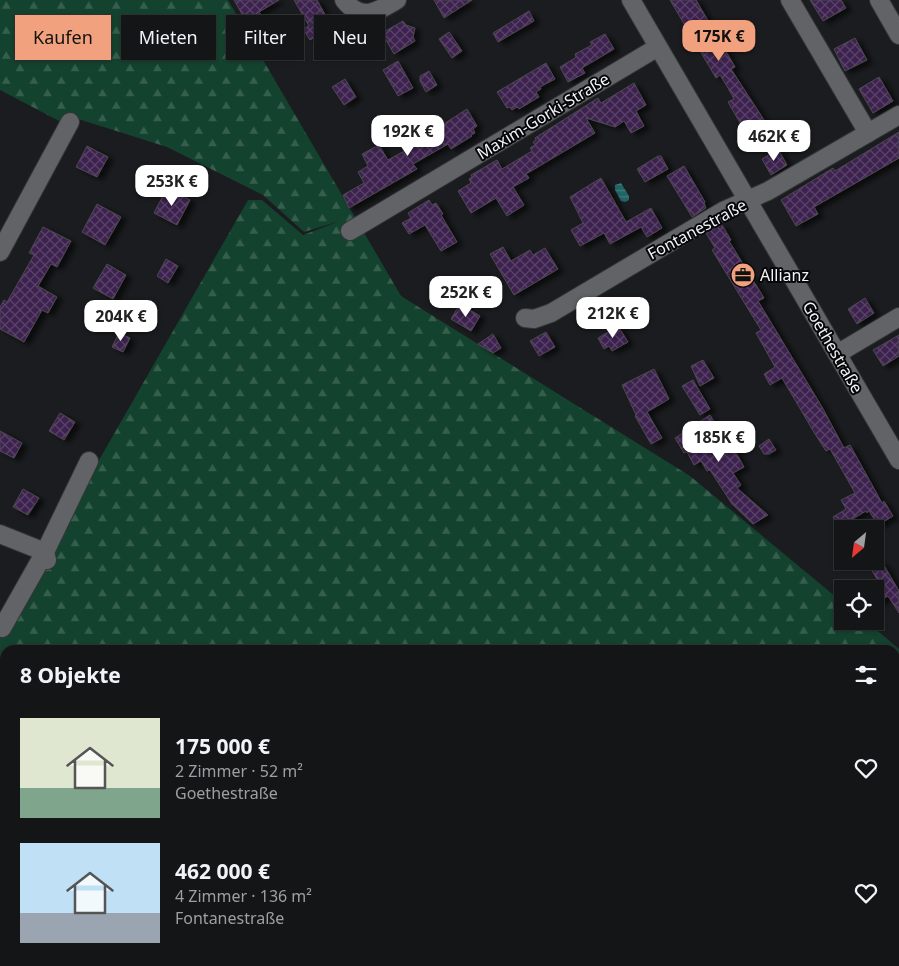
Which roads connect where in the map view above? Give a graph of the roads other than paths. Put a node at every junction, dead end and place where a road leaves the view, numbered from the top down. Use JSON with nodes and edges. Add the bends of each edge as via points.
{"nodes":[{"id":1,"x":344,"y":0,"type":"edge"},
{"id":2,"x":397,"y":0,"type":"edge"},
{"id":3,"x":630,"y":0,"type":"edge"},
{"id":4,"x":790,"y":0,"type":"edge"},
{"id":5,"x":879,"y":0,"type":"edge"},
{"id":6,"x":899,"y":35,"type":"edge"},
{"id":7,"x":658,"y":47,"type":"junction"},
{"id":8,"x":899,"y":115,"type":"edge"},
{"id":9,"x":70,"y":122,"type":"dead end"},
{"id":10,"x":868,"y":133,"type":"junction"},
{"id":11,"x":747,"y":201,"type":"junction"},
{"id":12,"x":350,"y":231,"type":"dead end"},
{"id":13,"x":0,"y":252,"type":"edge"},
{"id":14,"x":525,"y":318,"type":"dead end"},
{"id":15,"x":899,"y":318,"type":"edge"},
{"id":16,"x":837,"y":354,"type":"junction"},
{"id":17,"x":899,"y":460,"type":"edge"},
{"id":18,"x":89,"y":461,"type":"dead end"},
{"id":19,"x":0,"y":534,"type":"edge"},
{"id":20,"x":46,"y":556,"type":"junction"},
{"id":21,"x":2,"y":628,"type":"dead end"}],
"edges":[{"from":1,"to":2,"type":"street","via":[[350,7],[369,14]]},
{"from":3,"to":7,"type":"street","name":"Goethestraße"},
{"from":4,"to":10,"type":"street"},
{"from":5,"to":6,"type":"street"},
{"from":7,"to":11,"type":"street","name":"Goethestraße"},
{"from":7,"to":12,"type":"street","name":"Maxim-Gorki-Straße"},
{"from":8,"to":10,"type":"street","name":"Fontanestraße"},
{"from":9,"to":13,"type":"street"},
{"from":10,"to":11,"type":"street","name":"Fontanestraße"},
{"from":11,"to":14,"type":"street","name":"Fontanestraße","via":[[723,211],[551,313],[534,319]]},
{"from":11,"to":16,"type":"street","name":"Goethestraße"},
{"from":15,"to":16,"type":"street"},
{"from":16,"to":17,"type":"street","name":"Goethestraße"},
{"from":18,"to":20,"type":"street"},
{"from":19,"to":20,"type":"street"},
{"from":20,"to":21,"type":"street"}]}
